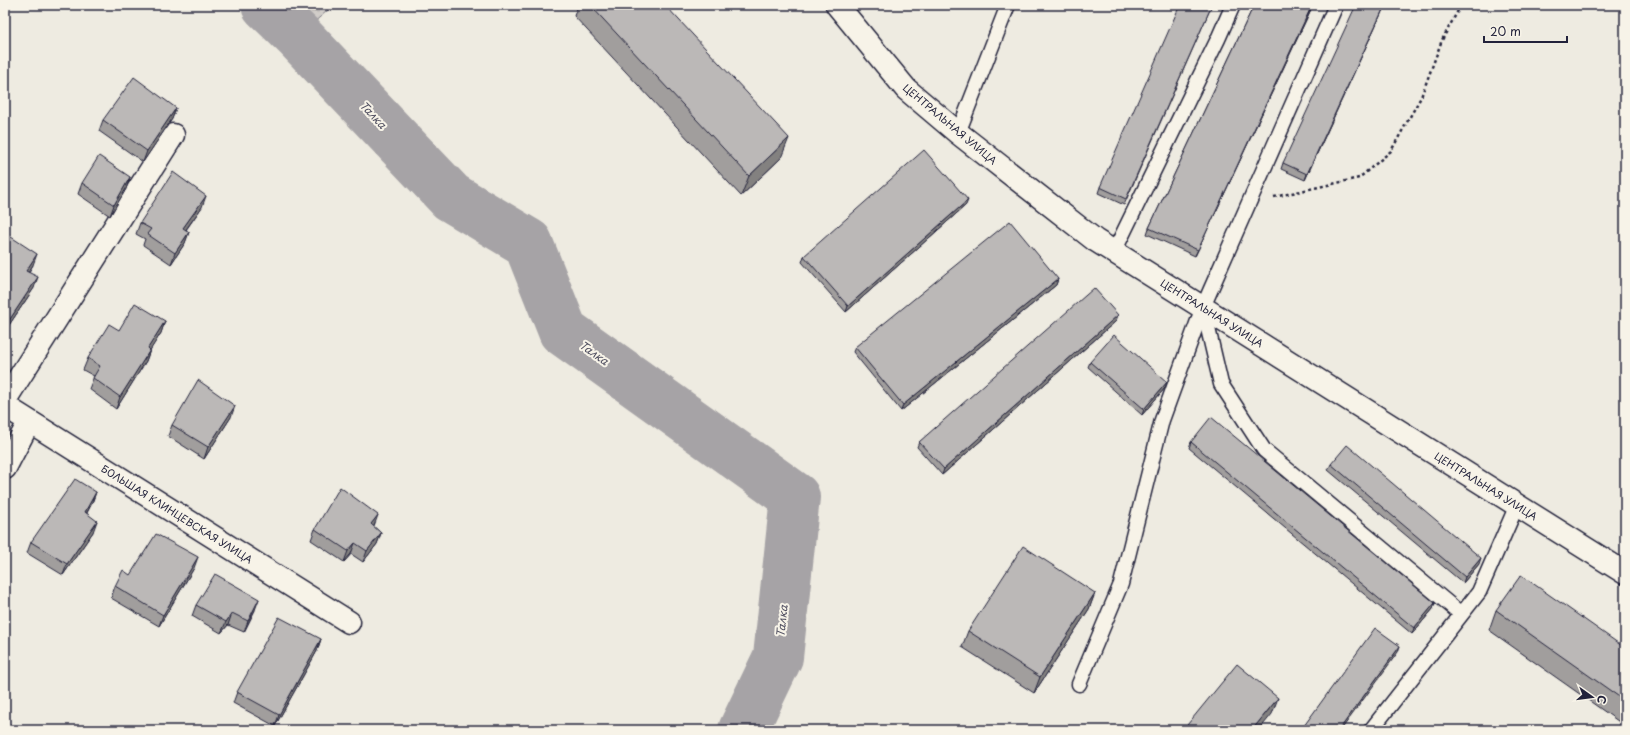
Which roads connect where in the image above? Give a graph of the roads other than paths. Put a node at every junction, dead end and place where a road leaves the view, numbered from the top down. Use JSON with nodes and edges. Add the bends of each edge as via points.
{"nodes":[{"id":1,"x":837,"y":5,"type":"edge"},
{"id":2,"x":1008,"y":5,"type":"edge"},
{"id":3,"x":1233,"y":5,"type":"edge"},
{"id":4,"x":1336,"y":5,"type":"edge"},
{"id":5,"x":958,"y":133,"type":"junction"},
{"id":6,"x":174,"y":136,"type":"dead end"},
{"id":7,"x":1114,"y":252,"type":"junction"},
{"id":8,"x":1203,"y":308,"type":"junction"},
{"id":9,"x":5,"y":400,"type":"edge"},
{"id":10,"x":5,"y":406,"type":"edge"},
{"id":11,"x":29,"y":422,"type":"junction"},
{"id":12,"x":5,"y":468,"type":"edge"},
{"id":13,"x":1517,"y":505,"type":"junction"},
{"id":14,"x":1625,"y":573,"type":"edge"},
{"id":15,"x":1461,"y":614,"type":"junction"},
{"id":16,"x":349,"y":622,"type":"dead end"},
{"id":17,"x":1079,"y":684,"type":"dead end"},
{"id":18,"x":1372,"y":730,"type":"edge"}],
"edges":[{"from":1,"to":5,"type":"street","name":"ЦЕНТРАЛЬНАЯ УЛИЦА","via":[[906,88]]},
{"from":2,"to":5,"type":"lane"},
{"from":3,"to":7,"type":"lane"},
{"from":4,"to":8,"type":"lane"},
{"from":5,"to":7,"type":"street","name":"ЦЕНТРАЛЬНАЯ УЛИЦА"},
{"from":6,"to":9,"type":"street"},
{"from":7,"to":8,"type":"street","name":"ЦЕНТРАЛЬНАЯ УЛИЦА"},
{"from":8,"to":13,"type":"street","name":"ЦЕНТРАЛЬНАЯ УЛИЦА"},
{"from":8,"to":15,"type":"lane","via":[[1221,384],[1264,450]]},
{"from":8,"to":17,"type":"lane","via":[[1162,420],[1121,584]]},
{"from":10,"to":11,"type":"street","name":"БОЛЬШАЯ КЛИНЦЕВСКАЯ УЛИЦА"},
{"from":11,"to":12,"type":"street"},
{"from":11,"to":16,"type":"street","name":"БОЛЬШАЯ КЛИНЦЕВСКАЯ УЛИЦА"},
{"from":13,"to":14,"type":"street","name":"ЦЕНТРАЛЬНАЯ УЛИЦА"},
{"from":13,"to":15,"type":"lane","via":[[1479,592]]},
{"from":15,"to":18,"type":"lane"}]}
